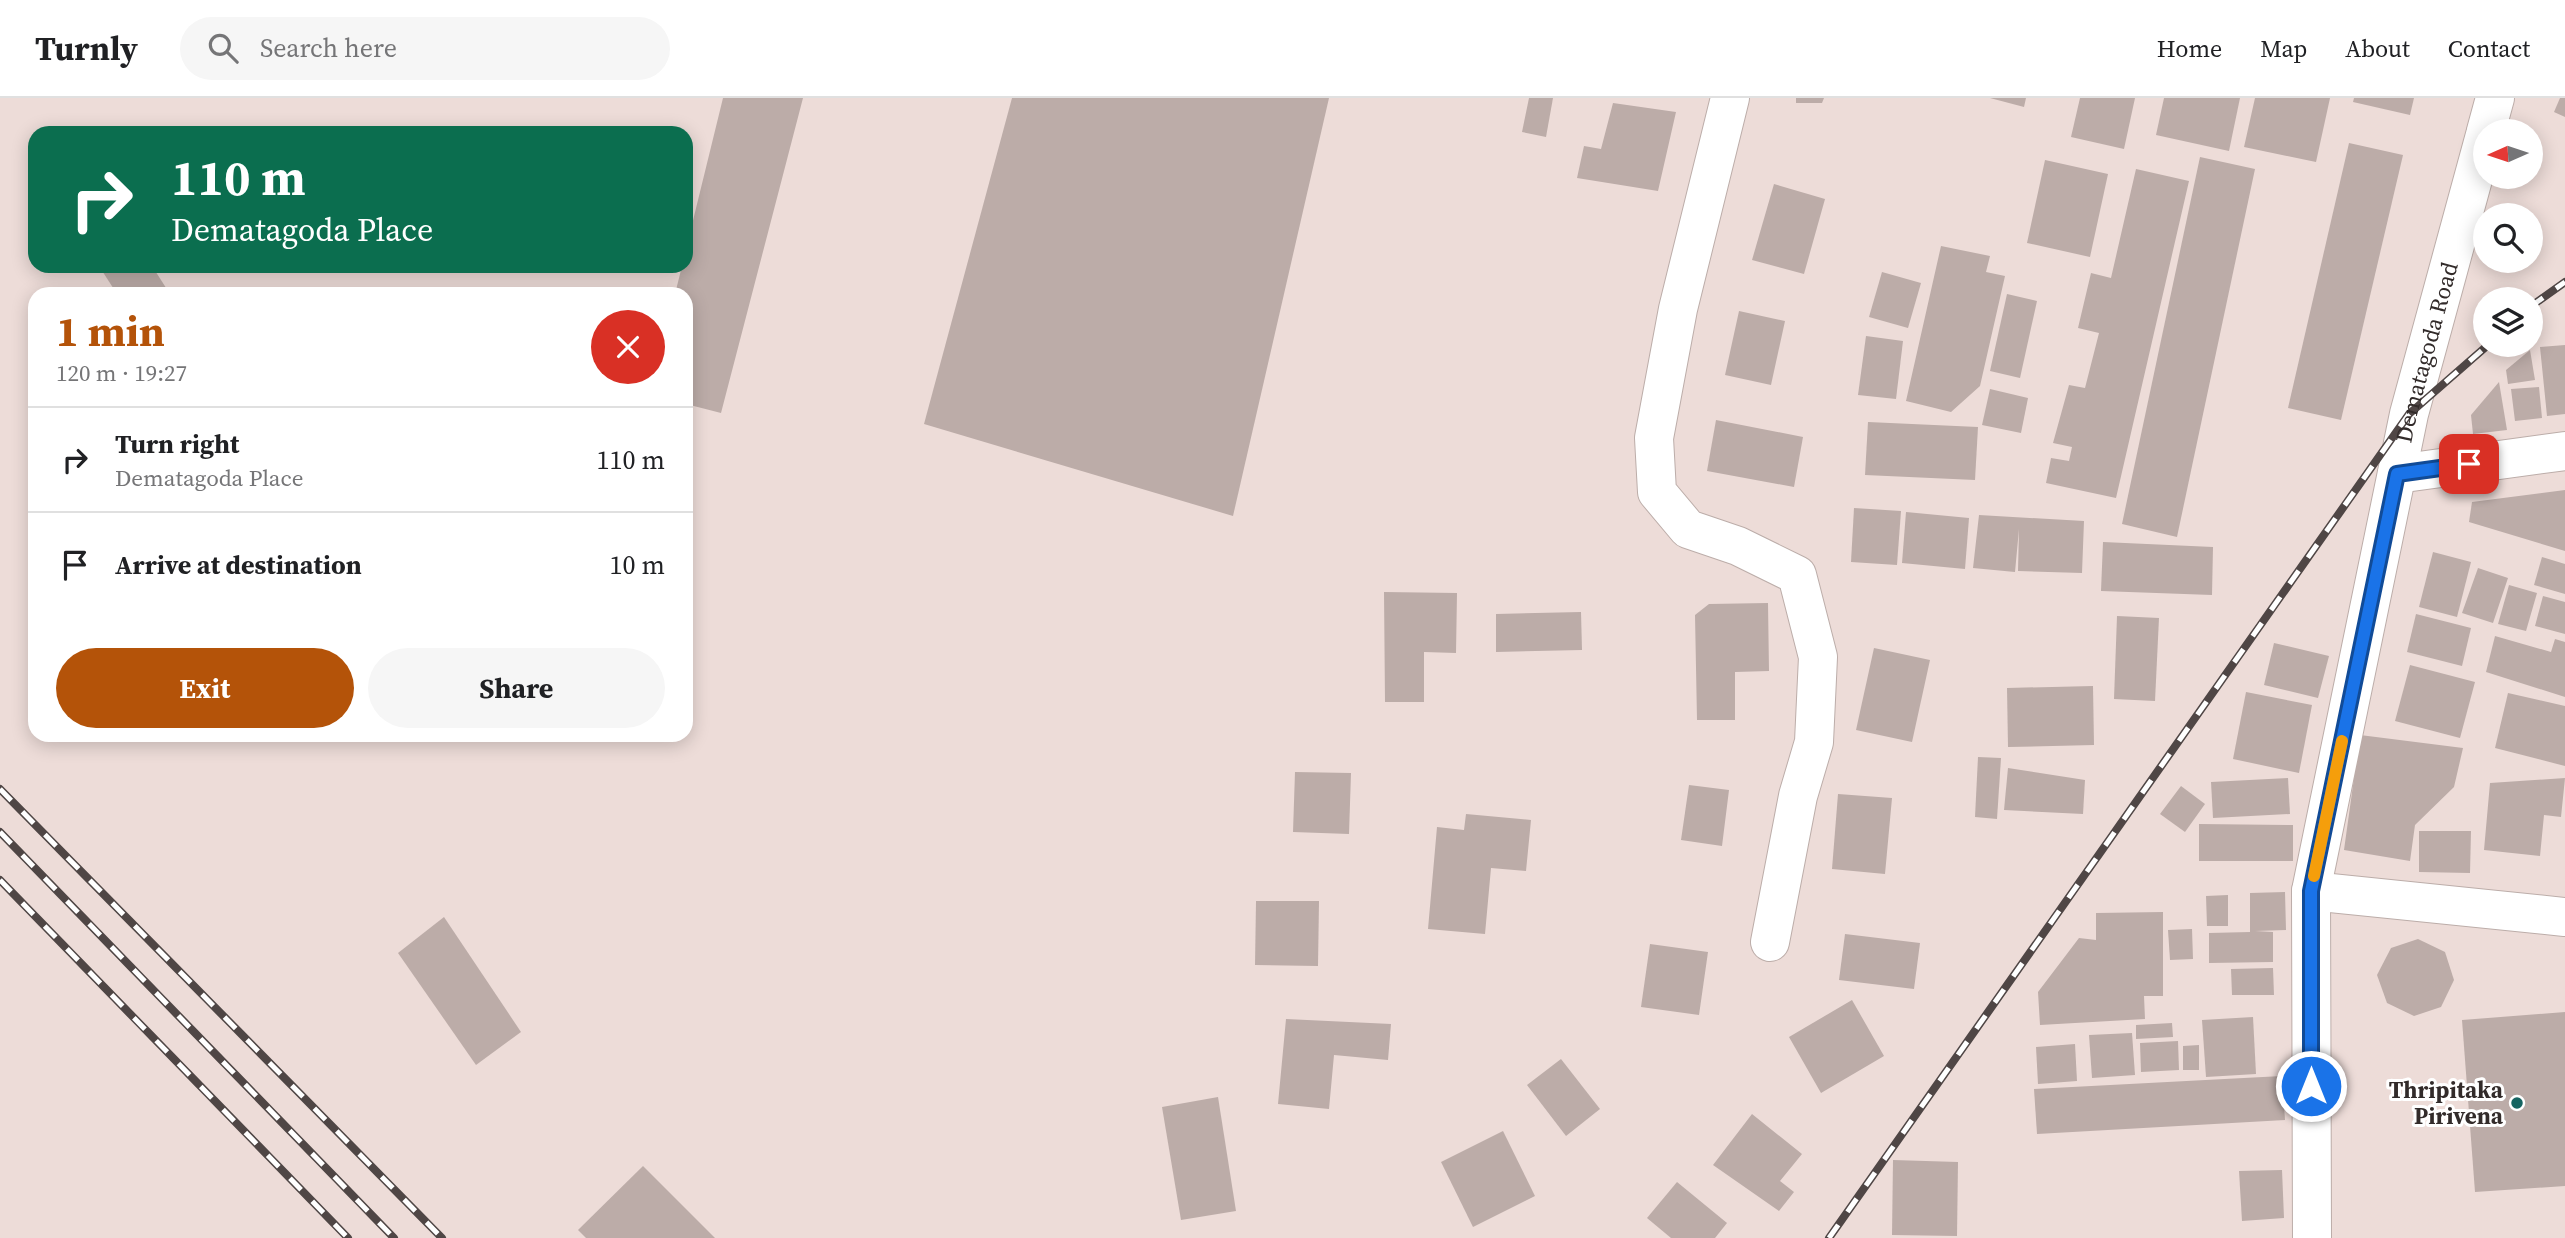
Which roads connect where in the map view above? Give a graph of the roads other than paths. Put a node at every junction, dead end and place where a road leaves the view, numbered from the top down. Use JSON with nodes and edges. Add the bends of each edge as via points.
{"nodes":[{"id":1,"x":1730,"y":98,"type":"edge"},
{"id":2,"x":2495,"y":98,"type":"edge"},
{"id":3,"x":2489,"y":119,"type":"edge"},
{"id":4,"x":2473,"y":177,"type":"edge"},
{"id":5,"x":2565,"y":451,"type":"edge"},
{"id":6,"x":2397,"y":474,"type":"junction"},
{"id":7,"x":2311,"y":891,"type":"junction"},
{"id":8,"x":2565,"y":917,"type":"edge"},
{"id":9,"x":1770,"y":942,"type":"dead end"},
{"id":10,"x":2312,"y":1238,"type":"edge"}],
"edges":[{"from":1,"to":9,"type":"main road","via":[[1678,309],[1654,438],[1657,492],[1688,530],[1738,546],[1797,575],[1818,657],[1814,742],[1798,796]]},
{"from":2,"to":3,"type":"main road","name":"Dematagoda Road"},
{"from":4,"to":6,"type":"main road","name":"Dematagoda Road"},
{"from":5,"to":6,"type":"main road"},
{"from":6,"to":7,"type":"main road","name":"Dematagoda Road"},
{"from":7,"to":8,"type":"main road"},
{"from":7,"to":10,"type":"main road","name":"Dematagoda Road"}]}
